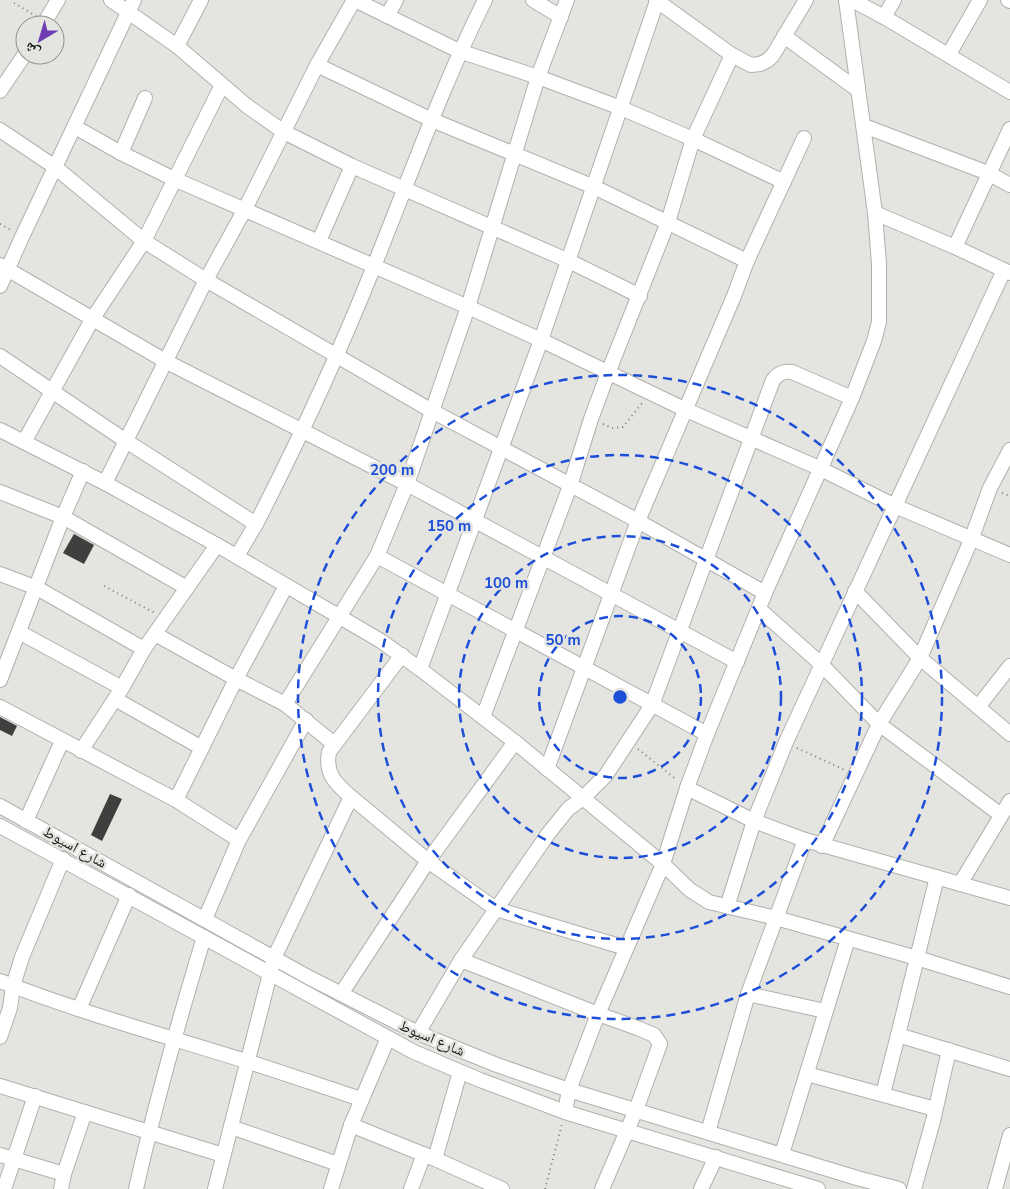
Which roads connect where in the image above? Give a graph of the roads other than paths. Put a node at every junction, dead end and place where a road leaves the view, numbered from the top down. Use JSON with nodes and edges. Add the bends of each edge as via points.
{"nodes":[{"id":1,"x":58,"y":0,"type":"edge"},
{"id":2,"x":111,"y":0,"type":"edge"},
{"id":3,"x":201,"y":0,"type":"edge"},
{"id":4,"x":355,"y":0,"type":"edge"},
{"id":5,"x":396,"y":0,"type":"edge"},
{"id":6,"x":485,"y":0,"type":"edge"},
{"id":7,"x":532,"y":0,"type":"edge"},
{"id":8,"x":567,"y":0,"type":"edge"},
{"id":9,"x":806,"y":0,"type":"edge"},
{"id":10,"x":846,"y":0,"type":"edge"},
{"id":11,"x":852,"y":0,"type":"edge"},
{"id":12,"x":894,"y":0,"type":"edge"},
{"id":13,"x":980,"y":0,"type":"edge"},
{"id":14,"x":656,"y":1,"type":"edge"},
{"id":15,"x":131,"y":6,"type":"edge"},
{"id":16,"x":49,"y":15,"type":"edge"},
{"id":17,"x":387,"y":16,"type":"junction"},
{"id":18,"x":561,"y":17,"type":"junction"},
{"id":19,"x":884,"y":17,"type":"junction"},
{"id":20,"x":784,"y":36,"type":"junction"},
{"id":21,"x":177,"y":46,"type":"junction"},
{"id":22,"x":459,"y":51,"type":"junction"},
{"id":23,"x":949,"y":54,"type":"junction"},
{"id":24,"x":732,"y":55,"type":"junction"},
{"id":25,"x":317,"y":64,"type":"junction"},
{"id":26,"x":18,"y":65,"type":"edge"},
{"id":27,"x":538,"y":78,"type":"junction"},
{"id":28,"x":222,"y":85,"type":"junction"},
{"id":29,"x":858,"y":90,"type":"junction"},
{"id":30,"x":0,"y":91,"type":"edge"},
{"id":31,"x":1010,"y":92,"type":"edge"},
{"id":32,"x":145,"y":98,"type":"dead end"},
{"id":33,"x":621,"y":108,"type":"junction"},
{"id":34,"x":432,"y":120,"type":"junction"},
{"id":35,"x":864,"y":126,"type":"junction"},
{"id":36,"x":75,"y":127,"type":"junction"},
{"id":37,"x":1010,"y":129,"type":"edge"},
{"id":38,"x":0,"y":130,"type":"edge"},
{"id":39,"x":284,"y":132,"type":"junction"},
{"id":40,"x":804,"y":138,"type":"dead end"},
{"id":41,"x":693,"y":139,"type":"junction"},
{"id":42,"x":121,"y":152,"type":"junction"},
{"id":43,"x":514,"y":154,"type":"junction"},
{"id":44,"x":352,"y":166,"type":"junction"},
{"id":45,"x":55,"y":167,"type":"junction"},
{"id":46,"x":988,"y":173,"type":"junction"},
{"id":47,"x":174,"y":178,"type":"junction"},
{"id":48,"x":784,"y":182,"type":"junction"},
{"id":49,"x":1010,"y":185,"type":"edge"},
{"id":50,"x":594,"y":187,"type":"junction"},
{"id":51,"x":404,"y":189,"type":"junction"},
{"id":52,"x":245,"y":209,"type":"junction"},
{"id":53,"x":875,"y":213,"type":"junction"},
{"id":54,"x":668,"y":222,"type":"junction"},
{"id":55,"x":493,"y":228,"type":"junction"},
{"id":56,"x":144,"y":241,"type":"junction"},
{"id":57,"x":319,"y":242,"type":"junction"},
{"id":58,"x":955,"y":247,"type":"junction"},
{"id":59,"x":568,"y":261,"type":"junction"},
{"id":60,"x":747,"y":261,"type":"junction"},
{"id":61,"x":374,"y":267,"type":"junction"},
{"id":62,"x":4,"y":268,"type":"edge"},
{"id":63,"x":1007,"y":271,"type":"edge"},
{"id":64,"x":206,"y":280,"type":"junction"},
{"id":65,"x":0,"y":286,"type":"edge"},
{"id":66,"x":640,"y":296,"type":"junction"},
{"id":67,"x":468,"y":307,"type":"junction"},
{"id":68,"x":93,"y":318,"type":"junction"},
{"id":69,"x":541,"y":340,"type":"junction"},
{"id":70,"x":336,"y":355,"type":"junction"},
{"id":71,"x":0,"y":356,"type":"edge"},
{"id":72,"x":167,"y":362,"type":"junction"},
{"id":73,"x":608,"y":373,"type":"junction"},
{"id":74,"x":52,"y":392,"type":"junction"},
{"id":75,"x":852,"y":398,"type":"junction"},
{"id":76,"x":684,"y":409,"type":"junction"},
{"id":77,"x":432,"y":411,"type":"junction"},
{"id":78,"x":0,"y":430,"type":"edge"},
{"id":79,"x":303,"y":430,"type":"junction"},
{"id":80,"x":751,"y":438,"type":"junction"},
{"id":81,"x":126,"y":441,"type":"junction"},
{"id":82,"x":24,"y":442,"type":"junction"},
{"id":83,"x":502,"y":448,"type":"junction"},
{"id":84,"x":1010,"y":450,"type":"edge"},
{"id":85,"x":819,"y":468,"type":"junction"},
{"id":86,"x":83,"y":472,"type":"junction"},
{"id":87,"x":105,"y":483,"type":"junction"},
{"id":88,"x":407,"y":484,"type":"junction"},
{"id":89,"x":570,"y":486,"type":"junction"},
{"id":90,"x":0,"y":492,"type":"edge"},
{"id":91,"x":895,"y":506,"type":"junction"},
{"id":92,"x":63,"y":517,"type":"junction"},
{"id":93,"x":475,"y":521,"type":"junction"},
{"id":94,"x":638,"y":521,"type":"junction"},
{"id":95,"x":256,"y":524,"type":"junction"},
{"id":96,"x":971,"y":540,"type":"junction"},
{"id":97,"x":217,"y":545,"type":"junction"},
{"id":98,"x":1010,"y":555,"type":"edge"},
{"id":99,"x":237,"y":556,"type":"junction"},
{"id":100,"x":377,"y":556,"type":"junction"},
{"id":101,"x":544,"y":557,"type":"junction"},
{"id":102,"x":706,"y":559,"type":"junction"},
{"id":103,"x":0,"y":574,"type":"edge"},
{"id":104,"x":286,"y":586,"type":"junction"},
{"id":105,"x":37,"y":588,"type":"junction"},
{"id":106,"x":187,"y":588,"type":"junction"},
{"id":107,"x":854,"y":591,"type":"junction"},
{"id":108,"x":765,"y":593,"type":"junction"},
{"id":109,"x":449,"y":594,"type":"junction"},
{"id":110,"x":610,"y":594,"type":"junction"},
{"id":111,"x":759,"y":609,"type":"junction"},
{"id":112,"x":340,"y":616,"type":"junction"},
{"id":113,"x":516,"y":630,"type":"junction"},
{"id":114,"x":680,"y":631,"type":"junction"},
{"id":115,"x":19,"y":632,"type":"junction"},
{"id":116,"x":155,"y":634,"type":"junction"},
{"id":117,"x":144,"y":649,"type":"junction"},
{"id":118,"x":402,"y":655,"type":"junction"},
{"id":119,"x":920,"y":658,"type":"junction"},
{"id":120,"x":737,"y":662,"type":"junction"},
{"id":121,"x":821,"y":664,"type":"junction"},
{"id":122,"x":1010,"y":666,"type":"edge"},
{"id":123,"x":420,"y":668,"type":"junction"},
{"id":124,"x":585,"y":668,"type":"junction"},
{"id":125,"x":236,"y":679,"type":"junction"},
{"id":126,"x":0,"y":680,"type":"edge"},
{"id":127,"x":119,"y":693,"type":"junction"},
{"id":128,"x":285,"y":704,"type":"junction"},
{"id":129,"x":652,"y":705,"type":"junction"},
{"id":130,"x":0,"y":708,"type":"edge"},
{"id":131,"x":978,"y":708,"type":"junction"},
{"id":132,"x":483,"y":717,"type":"junction"},
{"id":133,"x":306,"y":720,"type":"junction"},
{"id":134,"x":879,"y":724,"type":"junction"},
{"id":135,"x":707,"y":734,"type":"junction"},
{"id":136,"x":1010,"y":734,"type":"edge"},
{"id":137,"x":62,"y":741,"type":"junction"},
{"id":138,"x":515,"y":742,"type":"junction"},
{"id":139,"x":334,"y":744,"type":"junction"},
{"id":140,"x":202,"y":748,"type":"junction"},
{"id":141,"x":81,"y":751,"type":"junction"},
{"id":142,"x":547,"y":769,"type":"junction"},
{"id":143,"x":687,"y":788,"type":"junction"},
{"id":144,"x":351,"y":797,"type":"junction"},
{"id":145,"x":583,"y":798,"type":"junction"},
{"id":146,"x":176,"y":800,"type":"junction"},
{"id":147,"x":1010,"y":801,"type":"edge"},
{"id":148,"x":0,"y":806,"type":"edge"},
{"id":149,"x":1001,"y":815,"type":"junction"},
{"id":150,"x":26,"y":821,"type":"junction"},
{"id":151,"x":754,"y":821,"type":"junction"},
{"id":152,"x":0,"y":826,"type":"edge"},
{"id":153,"x":239,"y":840,"type":"junction"},
{"id":154,"x":805,"y":840,"type":"junction"},
{"id":155,"x":822,"y":846,"type":"junction"},
{"id":156,"x":63,"y":859,"type":"junction"},
{"id":157,"x":428,"y":861,"type":"junction"},
{"id":158,"x":663,"y":864,"type":"junction"},
{"id":159,"x":937,"y":878,"type":"junction"},
{"id":160,"x":960,"y":884,"type":"junction"},
{"id":161,"x":129,"y":895,"type":"junction"},
{"id":162,"x":1010,"y":898,"type":"edge"},
{"id":163,"x":727,"y":906,"type":"junction"},
{"id":164,"x":496,"y":909,"type":"junction"},
{"id":165,"x":776,"y":918,"type":"junction"},
{"id":166,"x":205,"y":919,"type":"junction"},
{"id":167,"x":204,"y":937,"type":"junction"},
{"id":168,"x":848,"y":939,"type":"junction"},
{"id":169,"x":626,"y":948,"type":"junction"},
{"id":170,"x":274,"y":958,"type":"junction"},
{"id":171,"x":917,"y":958,"type":"junction"},
{"id":172,"x":461,"y":960,"type":"junction"},
{"id":173,"x":270,"y":975,"type":"junction"},
{"id":174,"x":6,"y":983,"type":"edge"},
{"id":175,"x":1010,"y":987,"type":"edge"},
{"id":176,"x":341,"y":994,"type":"junction"},
{"id":177,"x":748,"y":994,"type":"junction"},
{"id":178,"x":79,"y":1009,"type":"junction"},
{"id":179,"x":825,"y":1011,"type":"junction"},
{"id":180,"x":598,"y":1014,"type":"junction"},
{"id":181,"x":418,"y":1033,"type":"junction"},
{"id":182,"x":898,"y":1035,"type":"junction"},
{"id":183,"x":0,"y":1037,"type":"edge"},
{"id":184,"x":388,"y":1038,"type":"junction"},
{"id":185,"x":172,"y":1040,"type":"junction"},
{"id":186,"x":949,"y":1050,"type":"junction"},
{"id":187,"x":248,"y":1062,"type":"junction"},
{"id":188,"x":1010,"y":1069,"type":"edge"},
{"id":189,"x":460,"y":1072,"type":"junction"},
{"id":190,"x":807,"y":1074,"type":"junction"},
{"id":191,"x":0,"y":1086,"type":"edge"},
{"id":192,"x":569,"y":1090,"type":"junction"},
{"id":193,"x":884,"y":1094,"type":"junction"},
{"id":194,"x":35,"y":1096,"type":"junction"},
{"id":195,"x":362,"y":1099,"type":"junction"},
{"id":196,"x":935,"y":1109,"type":"junction"},
{"id":197,"x":636,"y":1110,"type":"junction"},
{"id":198,"x":85,"y":1112,"type":"junction"},
{"id":199,"x":565,"y":1112,"type":"junction"},
{"id":200,"x":351,"y":1125,"type":"junction"},
{"id":201,"x":231,"y":1127,"type":"junction"},
{"id":202,"x":149,"y":1132,"type":"junction"},
{"id":203,"x":627,"y":1132,"type":"junction"},
{"id":204,"x":708,"y":1132,"type":"junction"},
{"id":205,"x":1009,"y":1139,"type":"edge"},
{"id":206,"x":782,"y":1154,"type":"junction"},
{"id":207,"x":223,"y":1155,"type":"junction"},
{"id":208,"x":429,"y":1156,"type":"junction"},
{"id":209,"x":7,"y":1157,"type":"edge"},
{"id":210,"x":716,"y":1157,"type":"junction"},
{"id":211,"x":338,"y":1164,"type":"junction"},
{"id":212,"x":64,"y":1174,"type":"junction"},
{"id":213,"x":4,"y":1189,"type":"edge"},
{"id":214,"x":61,"y":1189,"type":"edge"},
{"id":215,"x":136,"y":1189,"type":"edge"},
{"id":216,"x":215,"y":1189,"type":"edge"},
{"id":217,"x":331,"y":1189,"type":"edge"},
{"id":218,"x":411,"y":1189,"type":"edge"},
{"id":219,"x":501,"y":1189,"type":"edge"},
{"id":220,"x":602,"y":1189,"type":"edge"},
{"id":221,"x":701,"y":1189,"type":"edge"},
{"id":222,"x":818,"y":1189,"type":"edge"},
{"id":223,"x":899,"y":1189,"type":"edge"},
{"id":224,"x":914,"y":1189,"type":"edge"},
{"id":225,"x":995,"y":1189,"type":"edge"}],
"edges":[{"from":1,"to":16,"type":"street"},
{"from":2,"to":15,"type":"street"},
{"from":3,"to":21,"type":"street"},
{"from":4,"to":17,"type":"street"},
{"from":4,"to":25,"type":"street"},
{"from":5,"to":17,"type":"street"},
{"from":6,"to":22,"type":"street"},
{"from":7,"to":18,"type":"street"},
{"from":8,"to":18,"type":"street"},
{"from":9,"to":20,"type":"street"},
{"from":10,"to":29,"type":"street"},
{"from":11,"to":19,"type":"street"},
{"from":12,"to":19,"type":"street"},
{"from":13,"to":23,"type":"street"},
{"from":14,"to":24,"type":"street"},
{"from":14,"to":33,"type":"street"},
{"from":15,"to":21,"type":"street"},
{"from":15,"to":36,"type":"street"},
{"from":17,"to":22,"type":"street"},
{"from":18,"to":27,"type":"street"},
{"from":19,"to":23,"type":"street"},
{"from":20,"to":24,"type":"street","via":[[768,60],[760,64],[751,65]]},
{"from":20,"to":29,"type":"street"},
{"from":21,"to":28,"type":"street"},
{"from":22,"to":27,"type":"street"},
{"from":22,"to":34,"type":"street"},
{"from":23,"to":31,"type":"street"},
{"from":24,"to":41,"type":"street"},
{"from":25,"to":34,"type":"street"},
{"from":25,"to":39,"type":"street"},
{"from":26,"to":30,"type":"street"},
{"from":27,"to":33,"type":"street"},
{"from":27,"to":43,"type":"street"},
{"from":28,"to":39,"type":"street"},
{"from":28,"to":47,"type":"street"},
{"from":29,"to":35,"type":"street"},
{"from":32,"to":42,"type":"street"},
{"from":33,"to":41,"type":"street"},
{"from":33,"to":50,"type":"street"},
{"from":34,"to":43,"type":"street"},
{"from":34,"to":51,"type":"street"},
{"from":35,"to":46,"type":"street"},
{"from":35,"to":53,"type":"street"},
{"from":36,"to":42,"type":"street"},
{"from":36,"to":45,"type":"street"},
{"from":37,"to":46,"type":"street"},
{"from":38,"to":45,"type":"street"},
{"from":39,"to":44,"type":"street"},
{"from":39,"to":52,"type":"street"},
{"from":40,"to":48,"type":"street"},
{"from":41,"to":48,"type":"street"},
{"from":41,"to":54,"type":"street"},
{"from":42,"to":47,"type":"street"},
{"from":43,"to":50,"type":"street"},
{"from":43,"to":55,"type":"street"},
{"from":44,"to":51,"type":"street"},
{"from":44,"to":57,"type":"street"},
{"from":45,"to":56,"type":"street"},
{"from":45,"to":62,"type":"street"},
{"from":46,"to":49,"type":"street"},
{"from":46,"to":58,"type":"street"},
{"from":47,"to":52,"type":"street"},
{"from":47,"to":56,"type":"street"},
{"from":48,"to":60,"type":"street"},
{"from":50,"to":54,"type":"street"},
{"from":50,"to":59,"type":"street"},
{"from":51,"to":55,"type":"street"},
{"from":51,"to":61,"type":"street"},
{"from":52,"to":57,"type":"street"},
{"from":52,"to":64,"type":"street"},
{"from":53,"to":58,"type":"street"},
{"from":53,"to":75,"type":"street","via":[[879,322]]},
{"from":54,"to":60,"type":"street"},
{"from":54,"to":66,"type":"street"},
{"from":55,"to":59,"type":"street"},
{"from":55,"to":67,"type":"street"},
{"from":56,"to":64,"type":"street"},
{"from":56,"to":68,"type":"street"},
{"from":57,"to":61,"type":"street"},
{"from":58,"to":63,"type":"street"},
{"from":59,"to":66,"type":"street"},
{"from":59,"to":69,"type":"street"},
{"from":60,"to":76,"type":"street"},
{"from":61,"to":67,"type":"street"},
{"from":61,"to":70,"type":"street"},
{"from":62,"to":65,"type":"street"},
{"from":62,"to":68,"type":"street"},
{"from":63,"to":91,"type":"street"},
{"from":64,"to":70,"type":"street"},
{"from":64,"to":72,"type":"street"},
{"from":66,"to":73,"type":"street"},
{"from":67,"to":69,"type":"street"},
{"from":67,"to":77,"type":"street"},
{"from":68,"to":72,"type":"street"},
{"from":68,"to":74,"type":"street"},
{"from":69,"to":73,"type":"street"},
{"from":69,"to":83,"type":"street"},
{"from":70,"to":77,"type":"street"},
{"from":70,"to":79,"type":"street"},
{"from":71,"to":74,"type":"street"},
{"from":72,"to":79,"type":"street"},
{"from":72,"to":81,"type":"street"},
{"from":73,"to":76,"type":"street"},
{"from":73,"to":89,"type":"street"},
{"from":74,"to":81,"type":"street"},
{"from":74,"to":82,"type":"street"},
{"from":75,"to":80,"type":"street","via":[[784,371],[773,380]]},
{"from":75,"to":85,"type":"street"},
{"from":76,"to":80,"type":"street"},
{"from":76,"to":94,"type":"street"},
{"from":77,"to":83,"type":"street"},
{"from":77,"to":88,"type":"street"},
{"from":78,"to":82,"type":"street"},
{"from":79,"to":88,"type":"street"},
{"from":79,"to":95,"type":"street"},
{"from":80,"to":85,"type":"street"},
{"from":80,"to":102,"type":"street"},
{"from":81,"to":87,"type":"street"},
{"from":81,"to":95,"type":"street"},
{"from":82,"to":86,"type":"street"},
{"from":83,"to":89,"type":"street"},
{"from":83,"to":93,"type":"street"},
{"from":84,"to":96,"type":"street","via":[[990,488]]},
{"from":85,"to":91,"type":"street"},
{"from":85,"to":108,"type":"street"},
{"from":86,"to":87,"type":"street"},
{"from":86,"to":92,"type":"street"},
{"from":87,"to":97,"type":"street"},
{"from":88,"to":93,"type":"street"},
{"from":88,"to":100,"type":"street"},
{"from":89,"to":94,"type":"street"},
{"from":89,"to":101,"type":"street"},
{"from":90,"to":92,"type":"street"},
{"from":91,"to":96,"type":"street"},
{"from":91,"to":107,"type":"street"},
{"from":92,"to":105,"type":"street"},
{"from":92,"to":106,"type":"street"},
{"from":93,"to":101,"type":"street"},
{"from":93,"to":109,"type":"street"},
{"from":94,"to":102,"type":"street"},
{"from":94,"to":110,"type":"street"},
{"from":95,"to":99,"type":"street"},
{"from":96,"to":98,"type":"street"},
{"from":96,"to":119,"type":"street"},
{"from":97,"to":99,"type":"street"},
{"from":97,"to":106,"type":"street"},
{"from":99,"to":104,"type":"street"},
{"from":100,"to":109,"type":"street"},
{"from":100,"to":112,"type":"street"},
{"from":101,"to":110,"type":"street"},
{"from":101,"to":113,"type":"street"},
{"from":102,"to":108,"type":"street"},
{"from":102,"to":114,"type":"street"},
{"from":103,"to":105,"type":"street"},
{"from":104,"to":112,"type":"street"},
{"from":104,"to":125,"type":"street"},
{"from":105,"to":115,"type":"street"},
{"from":105,"to":117,"type":"street"},
{"from":106,"to":116,"type":"street"},
{"from":107,"to":119,"type":"street"},
{"from":107,"to":121,"type":"street"},
{"from":108,"to":111,"type":"street"},
{"from":109,"to":113,"type":"street"},
{"from":109,"to":123,"type":"street"},
{"from":110,"to":114,"type":"street"},
{"from":110,"to":124,"type":"street"},
{"from":111,"to":120,"type":"street"},
{"from":111,"to":121,"type":"street"},
{"from":112,"to":118,"type":"street"},
{"from":112,"to":128,"type":"street"},
{"from":113,"to":124,"type":"street"},
{"from":113,"to":132,"type":"street"},
{"from":114,"to":120,"type":"street"},
{"from":114,"to":129,"type":"street"},
{"from":115,"to":126,"type":"street"},
{"from":115,"to":127,"type":"street"},
{"from":116,"to":117,"type":"street"},
{"from":116,"to":125,"type":"street"},
{"from":117,"to":127,"type":"street"},
{"from":118,"to":123,"type":"street"},
{"from":118,"to":139,"type":"street"},
{"from":119,"to":131,"type":"street"},
{"from":119,"to":134,"type":"street"},
{"from":120,"to":135,"type":"street"},
{"from":121,"to":134,"type":"street"},
{"from":121,"to":151,"type":"street"},
{"from":122,"to":131,"type":"street"},
{"from":123,"to":132,"type":"street"},
{"from":124,"to":129,"type":"street"},
{"from":124,"to":142,"type":"street"},
{"from":125,"to":128,"type":"street"},
{"from":125,"to":140,"type":"street"},
{"from":127,"to":140,"type":"street"},
{"from":127,"to":141,"type":"street"},
{"from":128,"to":133,"type":"street"},
{"from":129,"to":135,"type":"street"},
{"from":129,"to":145,"type":"street","via":[[606,775]]},
{"from":130,"to":137,"type":"street"},
{"from":131,"to":136,"type":"street"},
{"from":132,"to":138,"type":"street"},
{"from":133,"to":139,"type":"street"},
{"from":133,"to":153,"type":"street"},
{"from":134,"to":149,"type":"street"},
{"from":134,"to":155,"type":"street"},
{"from":135,"to":143,"type":"street"},
{"from":137,"to":141,"type":"street"},
{"from":137,"to":150,"type":"street"},
{"from":138,"to":142,"type":"street"},
{"from":138,"to":157,"type":"street"},
{"from":139,"to":144,"type":"street","via":[[329,752],[328,769],[337,784]]},
{"from":140,"to":146,"type":"street"},
{"from":141,"to":146,"type":"street"},
{"from":142,"to":145,"type":"street"},
{"from":143,"to":151,"type":"street"},
{"from":143,"to":158,"type":"street"},
{"from":144,"to":157,"type":"street"},
{"from":144,"to":170,"type":"street"},
{"from":145,"to":158,"type":"street"},
{"from":145,"to":164,"type":"street","via":[[563,814]]},
{"from":146,"to":153,"type":"street"},
{"from":147,"to":149,"type":"street"},
{"from":148,"to":150,"type":"street","name":"شارع اسيوط"},
{"from":149,"to":160,"type":"street"},
{"from":150,"to":166,"type":"street","name":"شارع اسيوط"},
{"from":151,"to":154,"type":"street"},
{"from":151,"to":163,"type":"street"},
{"from":152,"to":156,"type":"street","name":"شارع اسيوط"},
{"from":153,"to":166,"type":"street"},
{"from":154,"to":155,"type":"street"},
{"from":154,"to":165,"type":"street"},
{"from":155,"to":159,"type":"street"},
{"from":156,"to":161,"type":"street","name":"شارع اسيوط"},
{"from":156,"to":174,"type":"street","via":[[22,957]]},
{"from":157,"to":164,"type":"street"},
{"from":157,"to":176,"type":"street"},
{"from":158,"to":163,"type":"street","via":[[699,897]]},
{"from":158,"to":169,"type":"street"},
{"from":159,"to":160,"type":"street"},
{"from":159,"to":171,"type":"street"},
{"from":160,"to":162,"type":"street"},
{"from":161,"to":167,"type":"street","name":"شارع اسيوط"},
{"from":161,"to":178,"type":"street"},
{"from":163,"to":165,"type":"street"},
{"from":164,"to":169,"type":"street"},
{"from":164,"to":172,"type":"street"},
{"from":165,"to":168,"type":"street"},
{"from":165,"to":177,"type":"street"},
{"from":166,"to":170,"type":"street","name":"شارع اسيوط"},
{"from":167,"to":173,"type":"street","name":"شارع اسيوط"},
{"from":167,"to":185,"type":"street"},
{"from":168,"to":171,"type":"street"},
{"from":168,"to":179,"type":"street"},
{"from":169,"to":180,"type":"street"},
{"from":170,"to":173,"type":"street"},
{"from":170,"to":176,"type":"street","name":"شارع اسيوط"},
{"from":171,"to":175,"type":"street"},
{"from":171,"to":182,"type":"street"},
{"from":172,"to":180,"type":"street"},
{"from":172,"to":181,"type":"street"},
{"from":173,"to":184,"type":"street","name":"شارع اسيوط"},
{"from":173,"to":187,"type":"street"},
{"from":174,"to":178,"type":"street"},
{"from":174,"to":183,"type":"street","via":[[10,1008]]},
{"from":176,"to":181,"type":"street","name":"شارع اسيوط"},
{"from":177,"to":179,"type":"street"},
{"from":177,"to":204,"type":"street"},
{"from":178,"to":185,"type":"street"},
{"from":179,"to":190,"type":"street"},
{"from":180,"to":192,"type":"street"},
{"from":180,"to":197,"type":"street","via":[[654,1035],[660,1044]]},
{"from":181,"to":192,"type":"street","name":"شارع اسيوط"},
{"from":182,"to":186,"type":"street"},
{"from":182,"to":193,"type":"street"},
{"from":184,"to":189,"type":"street","name":"شارع اسيوط"},
{"from":184,"to":195,"type":"street"},
{"from":185,"to":187,"type":"street"},
{"from":185,"to":202,"type":"street"},
{"from":186,"to":188,"type":"street"},
{"from":186,"to":196,"type":"street"},
{"from":187,"to":195,"type":"street"},
{"from":187,"to":201,"type":"street"},
{"from":189,"to":199,"type":"street","name":"شارع اسيوط"},
{"from":189,"to":208,"type":"street"},
{"from":190,"to":193,"type":"street"},
{"from":190,"to":206,"type":"street"},
{"from":191,"to":194,"type":"street"},
{"from":192,"to":197,"type":"street","name":"شارع اسيوط"},
{"from":192,"to":199,"type":"street"},
{"from":193,"to":196,"type":"street"},
{"from":194,"to":198,"type":"street"},
{"from":194,"to":209,"type":"street"},
{"from":195,"to":200,"type":"street"},
{"from":196,"to":224,"type":"street"},
{"from":197,"to":203,"type":"street"},
{"from":197,"to":204,"type":"street","name":"شارع اسيوط"},
{"from":198,"to":202,"type":"street"},
{"from":198,"to":212,"type":"street"},
{"from":199,"to":203,"type":"street","name":"شارع اسيوط"},
{"from":200,"to":208,"type":"street"},
{"from":200,"to":211,"type":"street"},
{"from":201,"to":207,"type":"street"},
{"from":201,"to":211,"type":"street"},
{"from":202,"to":207,"type":"street"},
{"from":202,"to":215,"type":"street"},
{"from":203,"to":210,"type":"street","name":"شارع اسيوط"},
{"from":203,"to":220,"type":"street"},
{"from":204,"to":206,"type":"street","name":"شارع اسيوط"},
{"from":205,"to":225,"type":"street"},
{"from":206,"to":223,"type":"street","name":"شارع اسيوط"},
{"from":207,"to":216,"type":"street"},
{"from":208,"to":218,"type":"street"},
{"from":208,"to":219,"type":"street"},
{"from":209,"to":212,"type":"street"},
{"from":209,"to":213,"type":"street"},
{"from":210,"to":221,"type":"street"},
{"from":210,"to":222,"type":"street","name":"شارع اسيوط"},
{"from":211,"to":217,"type":"street"},
{"from":212,"to":214,"type":"street"}]}
